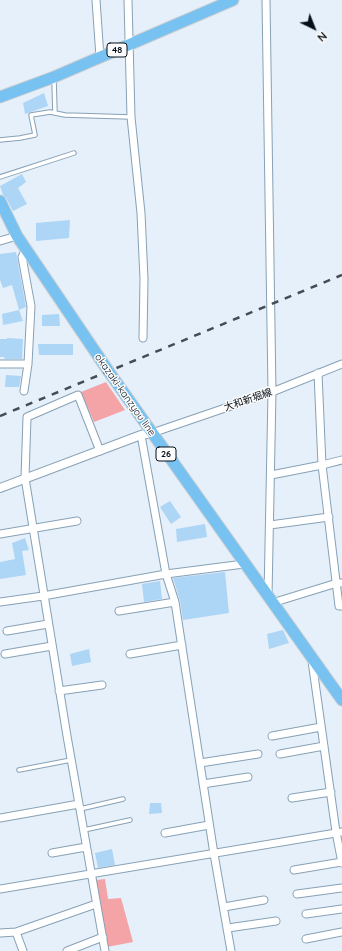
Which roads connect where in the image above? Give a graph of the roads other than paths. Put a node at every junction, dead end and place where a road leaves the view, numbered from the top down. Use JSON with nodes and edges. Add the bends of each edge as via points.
{"nodes":[{"id":1,"x":96,"y":0,"type":"edge"},
{"id":2,"x":128,"y":0,"type":"edge"},
{"id":3,"x":233,"y":0,"type":"edge"},
{"id":4,"x":266,"y":0,"type":"edge"},
{"id":5,"x":130,"y":44,"type":"junction"},
{"id":6,"x":100,"y":57,"type":"junction"},
{"id":7,"x":54,"y":77,"type":"junction"},
{"id":8,"x":0,"y":97,"type":"edge"},
{"id":9,"x":55,"y":113,"type":"junction"},
{"id":10,"x":131,"y":117,"type":"junction"},
{"id":11,"x":0,"y":140,"type":"edge"},
{"id":12,"x":74,"y":153,"type":"dead end"},
{"id":13,"x":0,"y":177,"type":"edge"},
{"id":14,"x":0,"y":201,"type":"edge"},
{"id":15,"x":17,"y":236,"type":"junction"},
{"id":16,"x":0,"y":240,"type":"edge"},
{"id":17,"x":26,"y":249,"type":"junction"},
{"id":18,"x":143,"y":338,"type":"dead end"},
{"id":19,"x":0,"y":364,"type":"edge"},
{"id":20,"x":28,"y":364,"type":"junction"},
{"id":21,"x":342,"y":364,"type":"edge"},
{"id":22,"x":318,"y":373,"type":"junction"},
{"id":23,"x":24,"y":391,"type":"dead end"},
{"id":24,"x":272,"y":392,"type":"junction"},
{"id":25,"x":147,"y":434,"type":"junction"},
{"id":26,"x":100,"y":451,"type":"junction"},
{"id":27,"x":342,"y":460,"type":"edge"},
{"id":28,"x":322,"y":465,"type":"junction"},
{"id":29,"x":271,"y":475,"type":"junction"},
{"id":30,"x":25,"y":478,"type":"junction"},
{"id":31,"x":0,"y":488,"type":"edge"},
{"id":32,"x":329,"y":517,"type":"junction"},
{"id":33,"x":77,"y":521,"type":"dead end"},
{"id":34,"x":270,"y":525,"type":"junction"},
{"id":35,"x":33,"y":529,"type":"junction"},
{"id":36,"x":0,"y":534,"type":"edge"},
{"id":37,"x":244,"y":564,"type":"junction"},
{"id":38,"x":166,"y":574,"type":"junction"},
{"id":39,"x":339,"y":583,"type":"edge"},
{"id":40,"x":43,"y":596,"type":"junction"},
{"id":41,"x":270,"y":600,"type":"junction"},
{"id":42,"x":0,"y":602,"type":"edge"},
{"id":43,"x":175,"y":602,"type":"junction"},
{"id":44,"x":342,"y":606,"type":"edge"},
{"id":45,"x":119,"y":611,"type":"dead end"},
{"id":46,"x":48,"y":624,"type":"junction"},
{"id":47,"x":7,"y":631,"type":"dead end"},
{"id":48,"x":182,"y":645,"type":"junction"},
{"id":49,"x":52,"y":646,"type":"junction"},
{"id":50,"x":5,"y":654,"type":"dead end"},
{"id":51,"x":130,"y":654,"type":"dead end"},
{"id":52,"x":312,"y":656,"type":"junction"},
{"id":53,"x":102,"y":685,"type":"dead end"},
{"id":54,"x":59,"y":691,"type":"junction"},
{"id":55,"x":342,"y":700,"type":"edge"},
{"id":56,"x":321,"y":727,"type":"junction"},
{"id":57,"x":272,"y":736,"type":"dead end"},
{"id":58,"x":324,"y":746,"type":"junction"},
{"id":59,"x":258,"y":754,"type":"dead end"},
{"id":60,"x":280,"y":754,"type":"dead end"},
{"id":61,"x":71,"y":760,"type":"junction"},
{"id":62,"x":200,"y":763,"type":"junction"},
{"id":63,"x":19,"y":770,"type":"dead end"},
{"id":64,"x":248,"y":777,"type":"dead end"},
{"id":65,"x":203,"y":784,"type":"junction"},
{"id":66,"x":330,"y":792,"type":"junction"},
{"id":67,"x":292,"y":798,"type":"dead end"},
{"id":68,"x":124,"y":799,"type":"dead end"},
{"id":69,"x":80,"y":806,"type":"junction"},
{"id":70,"x":0,"y":818,"type":"edge"},
{"id":71,"x":130,"y":820,"type":"dead end"},
{"id":72,"x":210,"y":825,"type":"junction"},
{"id":73,"x":84,"y":830,"type":"junction"},
{"id":74,"x":339,"y":832,"type":"edge"},
{"id":75,"x":165,"y":833,"type":"dead end"},
{"id":76,"x":86,"y":847,"type":"junction"},
{"id":77,"x":52,"y":853,"type":"dead end"},
{"id":78,"x":214,"y":854,"type":"junction"},
{"id":79,"x":342,"y":862,"type":"edge"},
{"id":80,"x":294,"y":870,"type":"dead end"},
{"id":81,"x":91,"y":874,"type":"junction"},
{"id":82,"x":342,"y":888,"type":"edge"},
{"id":83,"x":0,"y":889,"type":"edge"},
{"id":84,"x":297,"y":894,"type":"dead end"},
{"id":85,"x":264,"y":900,"type":"dead end"},
{"id":86,"x":96,"y":904,"type":"junction"},
{"id":87,"x":224,"y":907,"type":"junction"},
{"id":88,"x":342,"y":910,"type":"edge"},
{"id":89,"x":306,"y":914,"type":"dead end"},
{"id":90,"x":276,"y":921,"type":"dead end"},
{"id":91,"x":228,"y":928,"type":"junction"},
{"id":92,"x":16,"y":932,"type":"junction"},
{"id":93,"x":342,"y":932,"type":"edge"},
{"id":94,"x":0,"y":933,"type":"edge"},
{"id":95,"x":103,"y":937,"type":"junction"},
{"id":96,"x":306,"y":938,"type":"dead end"},
{"id":97,"x":23,"y":951,"type":"edge"},
{"id":98,"x":67,"y":951,"type":"edge"},
{"id":99,"x":105,"y":951,"type":"edge"},
{"id":100,"x":232,"y":951,"type":"edge"}],
"edges":[{"from":1,"to":6,"type":"street"},
{"from":2,"to":5,"type":"street"},
{"from":3,"to":5,"type":"main road","number":"48"},
{"from":4,"to":24,"type":"street"},
{"from":5,"to":6,"type":"main road","number":"48"},
{"from":5,"to":10,"type":"street"},
{"from":6,"to":7,"type":"main road","number":"48"},
{"from":7,"to":8,"type":"main road","number":"48"},
{"from":7,"to":9,"type":"lane"},
{"from":9,"to":10,"type":"lane"},
{"from":9,"to":11,"type":"lane","via":[[31,115],[35,135]]},
{"from":10,"to":18,"type":"street","via":[[141,220]]},
{"from":12,"to":13,"type":"lane"},
{"from":14,"to":15,"type":"main road","name":"okazaki-kanzyou line","number":"26"},
{"from":15,"to":16,"type":"street"},
{"from":15,"to":17,"type":"main road","name":"okazaki-kanzyou line","number":"26"},
{"from":17,"to":20,"type":"street","via":[[22,258],[31,306]]},
{"from":17,"to":25,"type":"main road","name":"okazaki-kanzyou line","number":"26"},
{"from":19,"to":20,"type":"street"},
{"from":20,"to":23,"type":"street"},
{"from":21,"to":22,"type":"street","name":"大和新堀線"},
{"from":22,"to":24,"type":"street","name":"大和新堀線"},
{"from":22,"to":28,"type":"street"},
{"from":24,"to":25,"type":"street","name":"大和新堀線"},
{"from":24,"to":29,"type":"street"},
{"from":25,"to":26,"type":"street"},
{"from":25,"to":37,"type":"main road","name":"okazaki-kanzyou line","number":"26"},
{"from":25,"to":38,"type":"street"},
{"from":26,"to":30,"type":"street"},
{"from":26,"to":30,"type":"street","via":[[78,395],[27,417]]},
{"from":27,"to":28,"type":"street"},
{"from":28,"to":29,"type":"street"},
{"from":28,"to":32,"type":"street"},
{"from":29,"to":34,"type":"street"},
{"from":30,"to":31,"type":"street"},
{"from":30,"to":35,"type":"street"},
{"from":32,"to":34,"type":"street"},
{"from":32,"to":39,"type":"street"},
{"from":33,"to":35,"type":"street"},
{"from":34,"to":41,"type":"street"},
{"from":35,"to":36,"type":"street"},
{"from":35,"to":40,"type":"street"},
{"from":37,"to":38,"type":"street"},
{"from":37,"to":41,"type":"main road","name":"okazaki-kanzyou line","number":"26"},
{"from":38,"to":40,"type":"street"},
{"from":38,"to":43,"type":"street"},
{"from":39,"to":41,"type":"street"},
{"from":39,"to":44,"type":"street","via":[[339,606]]},
{"from":40,"to":42,"type":"street"},
{"from":40,"to":46,"type":"street"},
{"from":41,"to":52,"type":"main road","name":"okazaki-kanzyou line","number":"26"},
{"from":43,"to":45,"type":"street"},
{"from":43,"to":48,"type":"street"},
{"from":46,"to":47,"type":"street"},
{"from":46,"to":49,"type":"street"},
{"from":48,"to":51,"type":"street"},
{"from":48,"to":62,"type":"street"},
{"from":49,"to":50,"type":"street"},
{"from":49,"to":54,"type":"street"},
{"from":52,"to":55,"type":"main road","name":"okazaki-kanzyou line","number":"26"},
{"from":52,"to":56,"type":"street"},
{"from":53,"to":54,"type":"street"},
{"from":54,"to":61,"type":"street"},
{"from":56,"to":57,"type":"street"},
{"from":56,"to":58,"type":"street"},
{"from":58,"to":60,"type":"street"},
{"from":58,"to":66,"type":"street"},
{"from":59,"to":62,"type":"street"},
{"from":61,"to":63,"type":"lane"},
{"from":61,"to":69,"type":"street"},
{"from":62,"to":65,"type":"street"},
{"from":64,"to":65,"type":"street"},
{"from":65,"to":72,"type":"street"},
{"from":66,"to":67,"type":"street"},
{"from":66,"to":74,"type":"street"},
{"from":68,"to":69,"type":"lane"},
{"from":69,"to":70,"type":"street"},
{"from":69,"to":73,"type":"street"},
{"from":71,"to":73,"type":"lane"},
{"from":72,"to":75,"type":"street"},
{"from":72,"to":78,"type":"street"},
{"from":73,"to":76,"type":"street"},
{"from":74,"to":78,"type":"street"},
{"from":74,"to":79,"type":"street"},
{"from":76,"to":77,"type":"street"},
{"from":76,"to":81,"type":"street"},
{"from":78,"to":81,"type":"street"},
{"from":78,"to":87,"type":"street"},
{"from":79,"to":80,"type":"street"},
{"from":81,"to":83,"type":"street"},
{"from":81,"to":86,"type":"street"},
{"from":82,"to":84,"type":"street"},
{"from":85,"to":87,"type":"street"},
{"from":86,"to":92,"type":"street"},
{"from":86,"to":95,"type":"street"},
{"from":87,"to":91,"type":"street"},
{"from":88,"to":89,"type":"street"},
{"from":90,"to":91,"type":"street"},
{"from":91,"to":100,"type":"street"},
{"from":92,"to":94,"type":"street"},
{"from":92,"to":97,"type":"street"},
{"from":93,"to":96,"type":"street"},
{"from":95,"to":98,"type":"street"},
{"from":95,"to":99,"type":"street"}]}
